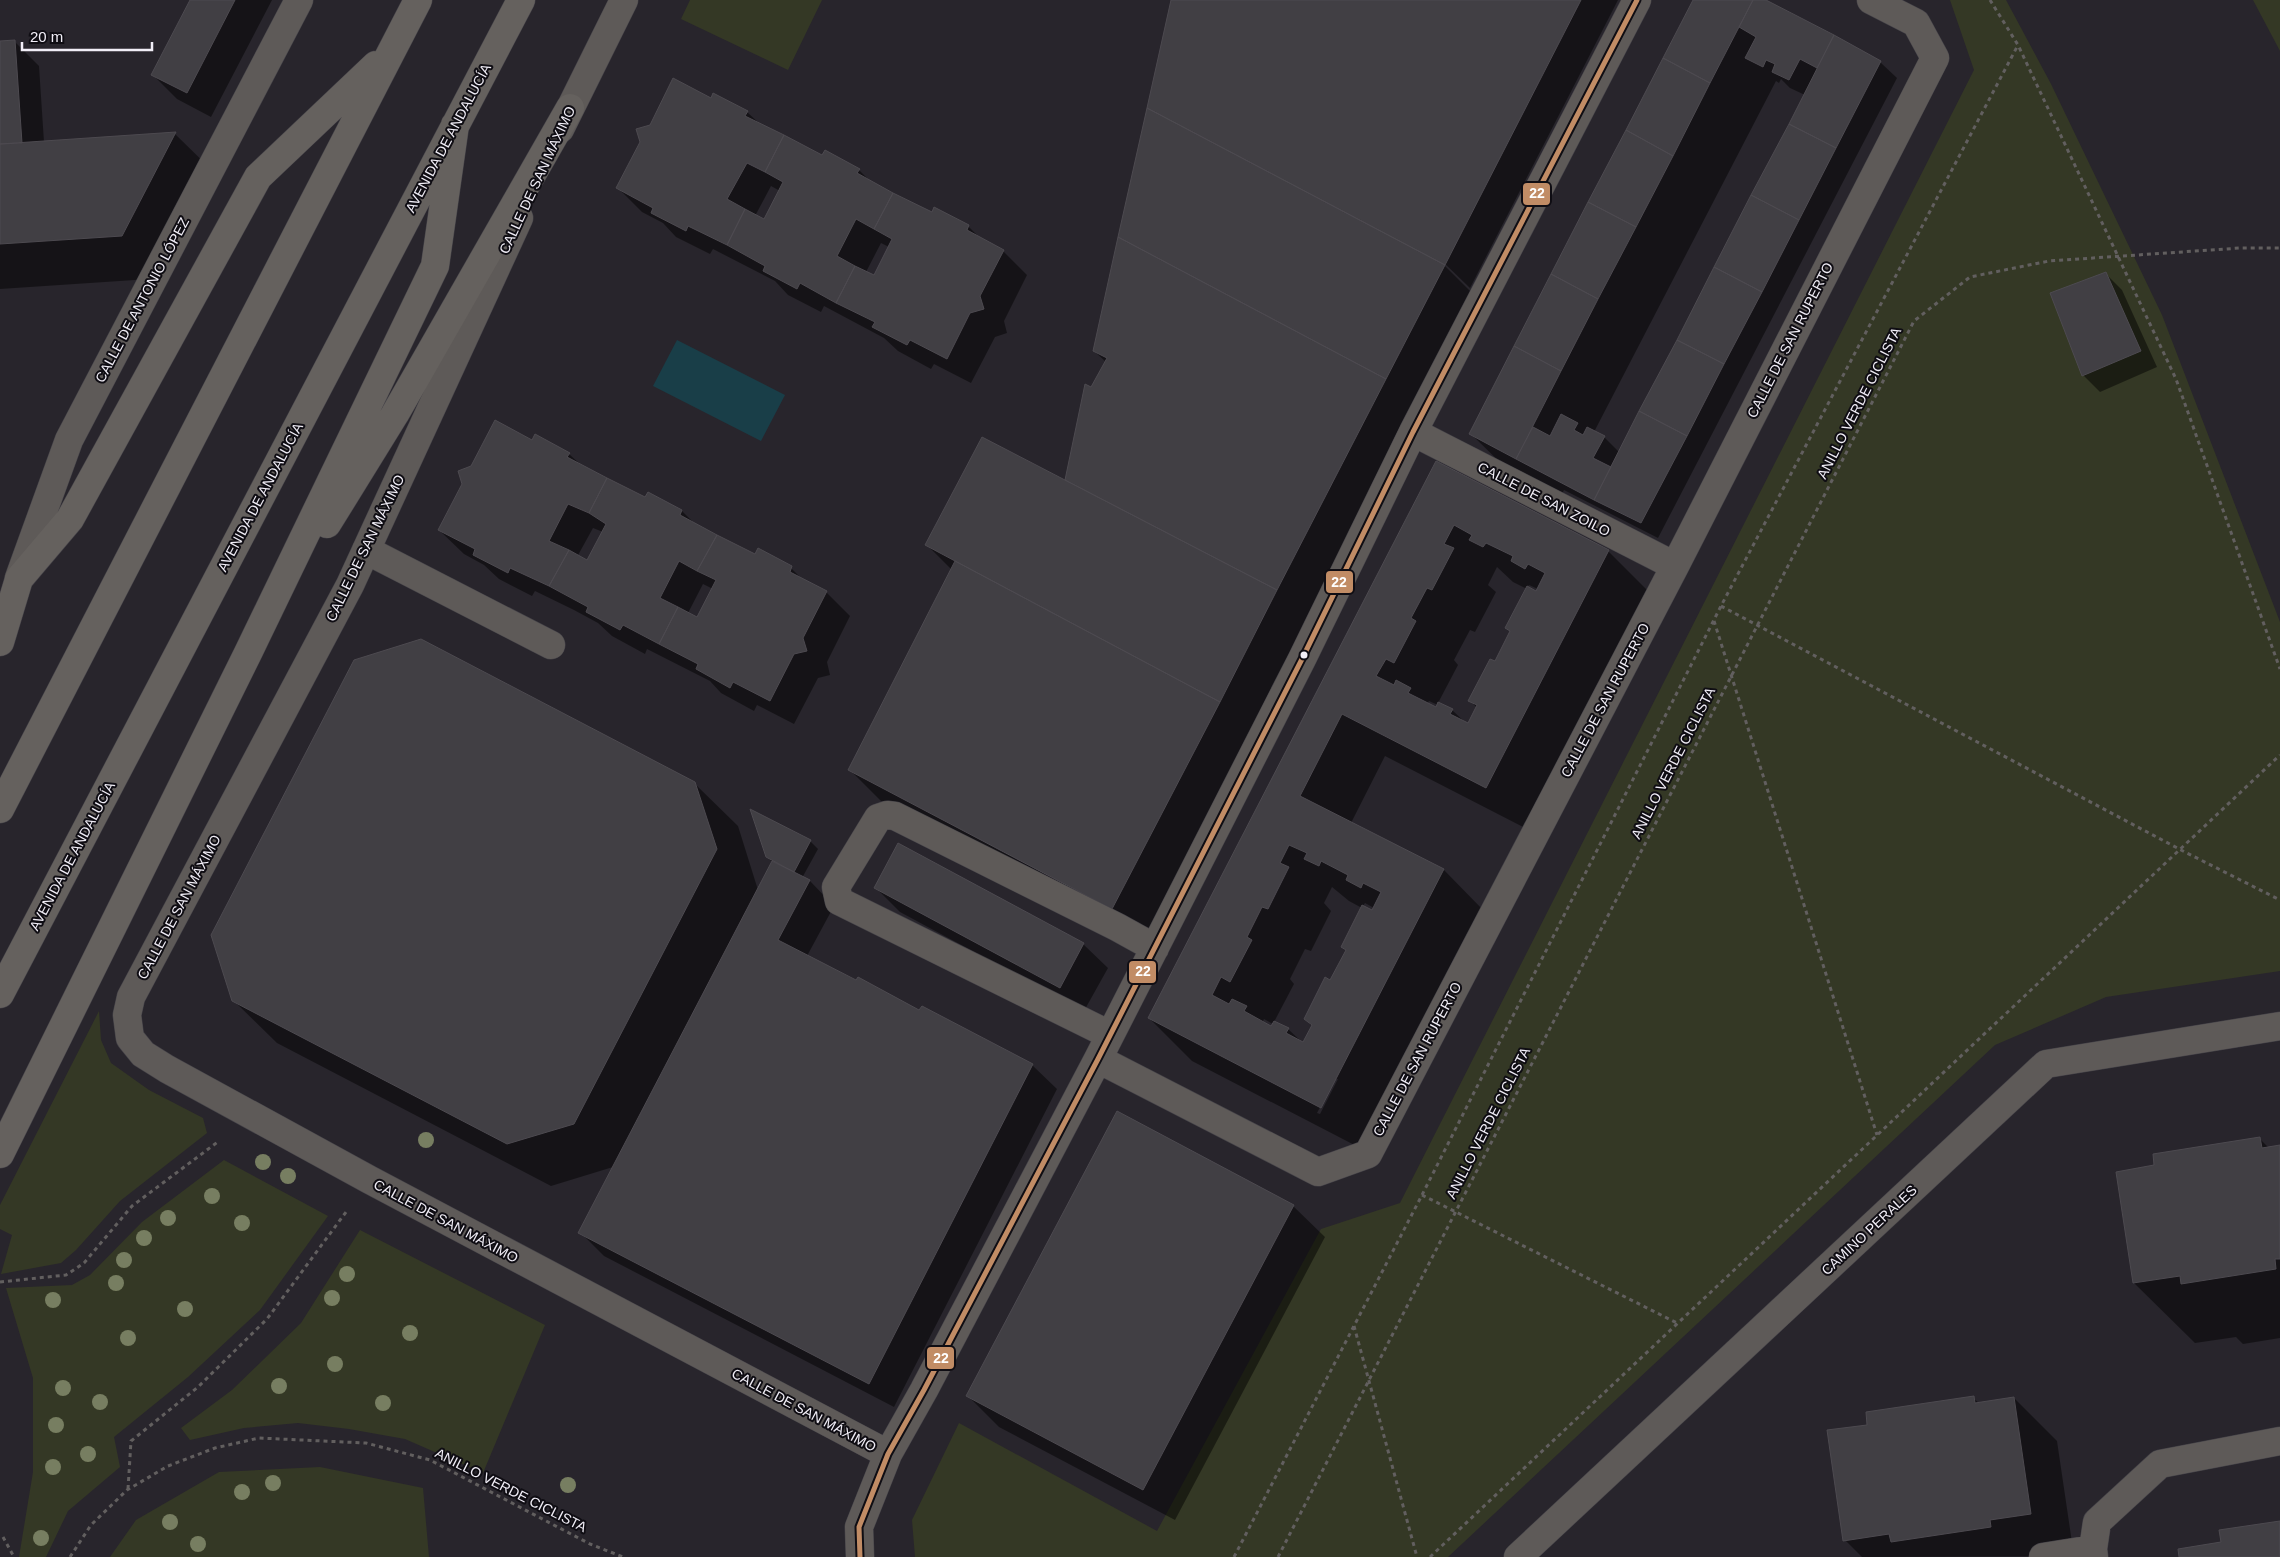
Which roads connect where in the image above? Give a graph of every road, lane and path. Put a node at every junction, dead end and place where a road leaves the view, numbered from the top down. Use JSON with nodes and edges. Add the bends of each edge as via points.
{"nodes":[{"id":1,"x":299,"y":0,"type":"edge"},
{"id":2,"x":418,"y":0,"type":"edge"},
{"id":3,"x":520,"y":0,"type":"edge"},
{"id":4,"x":624,"y":0,"type":"edge"},
{"id":5,"x":1637,"y":0,"type":"edge"},
{"id":6,"x":1871,"y":0,"type":"edge"},
{"id":7,"x":1990,"y":0,"type":"edge"},
{"id":8,"x":2018,"y":45,"type":"junction"},
{"id":9,"x":392,"y":50,"type":"junction"},
{"id":10,"x":570,"y":108,"type":"junction"},
{"id":11,"x":455,"y":125,"type":"junction"},
{"id":12,"x":2280,"y":248,"type":"edge"},
{"id":13,"x":2119,"y":256,"type":"junction"},
{"id":14,"x":1413,"y":432,"type":"junction"},
{"id":15,"x":366,"y":550,"type":"junction"},
{"id":16,"x":1675,"y":566,"type":"junction"},
{"id":17,"x":9,"y":572,"type":"edge"},
{"id":18,"x":0,"y":606,"type":"edge"},
{"id":19,"x":1721,"y":606,"type":"junction"},
{"id":20,"x":1714,"y":620,"type":"junction"},
{"id":21,"x":1757,"y":625,"type":"junction"},
{"id":22,"x":0,"y":642,"type":"edge"},
{"id":23,"x":552,"y":646,"type":"dead end"},
{"id":24,"x":248,"y":653,"type":"junction"},
{"id":25,"x":2280,"y":669,"type":"edge"},
{"id":26,"x":1731,"y":676,"type":"junction"},
{"id":27,"x":2280,"y":754,"type":"edge"},
{"id":28,"x":0,"y":809,"type":"edge"},
{"id":29,"x":2181,"y":850,"type":"junction"},
{"id":30,"x":2280,"y":900,"type":"edge"},
{"id":31,"x":1154,"y":948,"type":"junction"},
{"id":32,"x":0,"y":994,"type":"edge"},
{"id":33,"x":2280,"y":1026,"type":"edge"},
{"id":34,"x":1110,"y":1035,"type":"junction"},
{"id":35,"x":1098,"y":1059,"type":"junction"},
{"id":36,"x":1877,"y":1135,"type":"junction"},
{"id":37,"x":219,"y":1141,"type":"dead end"},
{"id":38,"x":0,"y":1154,"type":"edge"},
{"id":39,"x":1422,"y":1195,"type":"junction"},
{"id":40,"x":346,"y":1212,"type":"dead end"},
{"id":41,"x":1456,"y":1212,"type":"junction"},
{"id":42,"x":0,"y":1282,"type":"edge"},
{"id":43,"x":1677,"y":1323,"type":"junction"},
{"id":44,"x":1354,"y":1326,"type":"junction"},
{"id":45,"x":1368,"y":1381,"type":"junction"},
{"id":46,"x":2280,"y":1441,"type":"edge"},
{"id":47,"x":888,"y":1454,"type":"junction"},
{"id":48,"x":128,"y":1490,"type":"junction"},
{"id":49,"x":3,"y":1537,"type":"dead end"},
{"id":50,"x":2094,"y":1553,"type":"edge"},
{"id":51,"x":14,"y":1557,"type":"edge"},
{"id":52,"x":70,"y":1557,"type":"edge"},
{"id":53,"x":623,"y":1557,"type":"edge"},
{"id":54,"x":860,"y":1557,"type":"edge"},
{"id":55,"x":1234,"y":1557,"type":"edge"},
{"id":56,"x":1278,"y":1557,"type":"edge"},
{"id":57,"x":1417,"y":1557,"type":"edge"},
{"id":58,"x":1430,"y":1557,"type":"edge"},
{"id":59,"x":1518,"y":1557,"type":"edge"},
{"id":60,"x":2043,"y":1557,"type":"edge"}],
"edges":[{"from":1,"to":17,"type":"street","name":"CALLE DE ANTONIO LÓPEZ","via":[[69,440]]},
{"from":2,"to":9,"type":"highway"},
{"from":3,"to":11,"type":"highway","name":"AVENIDA DE ANDALUCÍA"},
{"from":4,"to":10,"type":"street","name":"CALLE DE SAN MÁXIMO"},
{"from":5,"to":14,"type":"street"},
{"from":6,"to":16,"type":"street","name":"CALLE DE SAN RUPERTO","via":[[1916,23],[1935,58]]},
{"from":7,"to":8,"type":"path"},
{"from":8,"to":13,"type":"path"},
{"from":8,"to":19,"type":"path"},
{"from":9,"to":17,"type":"highway","via":[[258,177],[70,519]]},
{"from":9,"to":28,"type":"highway"},
{"from":10,"to":15,"type":"street","name":"CALLE DE SAN MÁXIMO"},
{"from":10,"to":24,"type":"highway","via":[[395,414]]},
{"from":11,"to":24,"type":"highway","via":[[434,266]]},
{"from":11,"to":32,"type":"highway","name":"AVENIDA DE ANDALUCÍA"},
{"from":12,"to":13,"type":"path","name":"ANILLO VERDE CICLISTA"},
{"from":13,"to":21,"type":"path","name":"ANILLO VERDE CICLISTA","via":[[2049,261],[1970,277],[1914,321]]},
{"from":13,"to":25,"type":"path","via":[[2176,379]]},
{"from":14,"to":16,"type":"street","name":"CALLE DE SAN ZOILO"},
{"from":14,"to":31,"type":"street"},
{"from":15,"to":23,"type":"street"},
{"from":15,"to":47,"type":"street","name":"CALLE DE SAN MÁXIMO","via":[[131,997],[127,1015],[130,1038],[143,1054],[252,1117]]},
{"from":16,"to":35,"type":"street","name":"CALLE DE SAN RUPERTO","via":[[1368,1154],[1318,1172]]},
{"from":17,"to":18,"type":"street","name":"CALLE DE ANTONIO LÓPEZ"},
{"from":17,"to":22,"type":"highway"},
{"from":19,"to":20,"type":"path"},
{"from":19,"to":21,"type":"path"},
{"from":20,"to":26,"type":"path"},
{"from":20,"to":39,"type":"path"},
{"from":21,"to":26,"type":"path","name":"ANILLO VERDE CICLISTA"},
{"from":21,"to":29,"type":"path"},
{"from":24,"to":38,"type":"highway"},
{"from":26,"to":36,"type":"path"},
{"from":26,"to":41,"type":"path","name":"ANILLO VERDE CICLISTA"},
{"from":27,"to":29,"type":"path"},
{"from":29,"to":30,"type":"path"},
{"from":29,"to":36,"type":"path"},
{"from":31,"to":34,"type":"street"},
{"from":31,"to":34,"type":"street","via":[[895,816],[878,818],[836,887],[839,901]]},
{"from":33,"to":59,"type":"street","name":"CAMINO PERALES","via":[[2046,1064]]},
{"from":34,"to":35,"type":"street"},
{"from":35,"to":47,"type":"street"},
{"from":36,"to":43,"type":"path"},
{"from":37,"to":42,"type":"path","via":[[132,1206],[84,1263],[72,1271]]},
{"from":39,"to":41,"type":"path"},
{"from":39,"to":44,"type":"path"},
{"from":40,"to":48,"type":"path","via":[[267,1320],[198,1387],[131,1441]]},
{"from":41,"to":43,"type":"path"},
{"from":41,"to":45,"type":"path","name":"ANILLO VERDE CICLISTA"},
{"from":43,"to":58,"type":"path"},
{"from":44,"to":45,"type":"path"},
{"from":44,"to":55,"type":"path"},
{"from":45,"to":56,"type":"path","name":"ANILLO VERDE CICLISTA"},
{"from":45,"to":57,"type":"path"},
{"from":46,"to":50,"type":"street","via":[[2160,1464],[2097,1522]]},
{"from":47,"to":54,"type":"street","via":[[859,1527]]},
{"from":48,"to":52,"type":"path","name":"ANILLO VERDE CICLISTA","via":[[91,1525]]},
{"from":48,"to":53,"type":"path","name":"ANILLO VERDE CICLISTA","via":[[168,1466],[215,1448],[259,1438],[366,1443],[430,1460],[590,1544]]},
{"from":49,"to":51,"type":"path"},
{"from":50,"to":60,"type":"street"}]}
